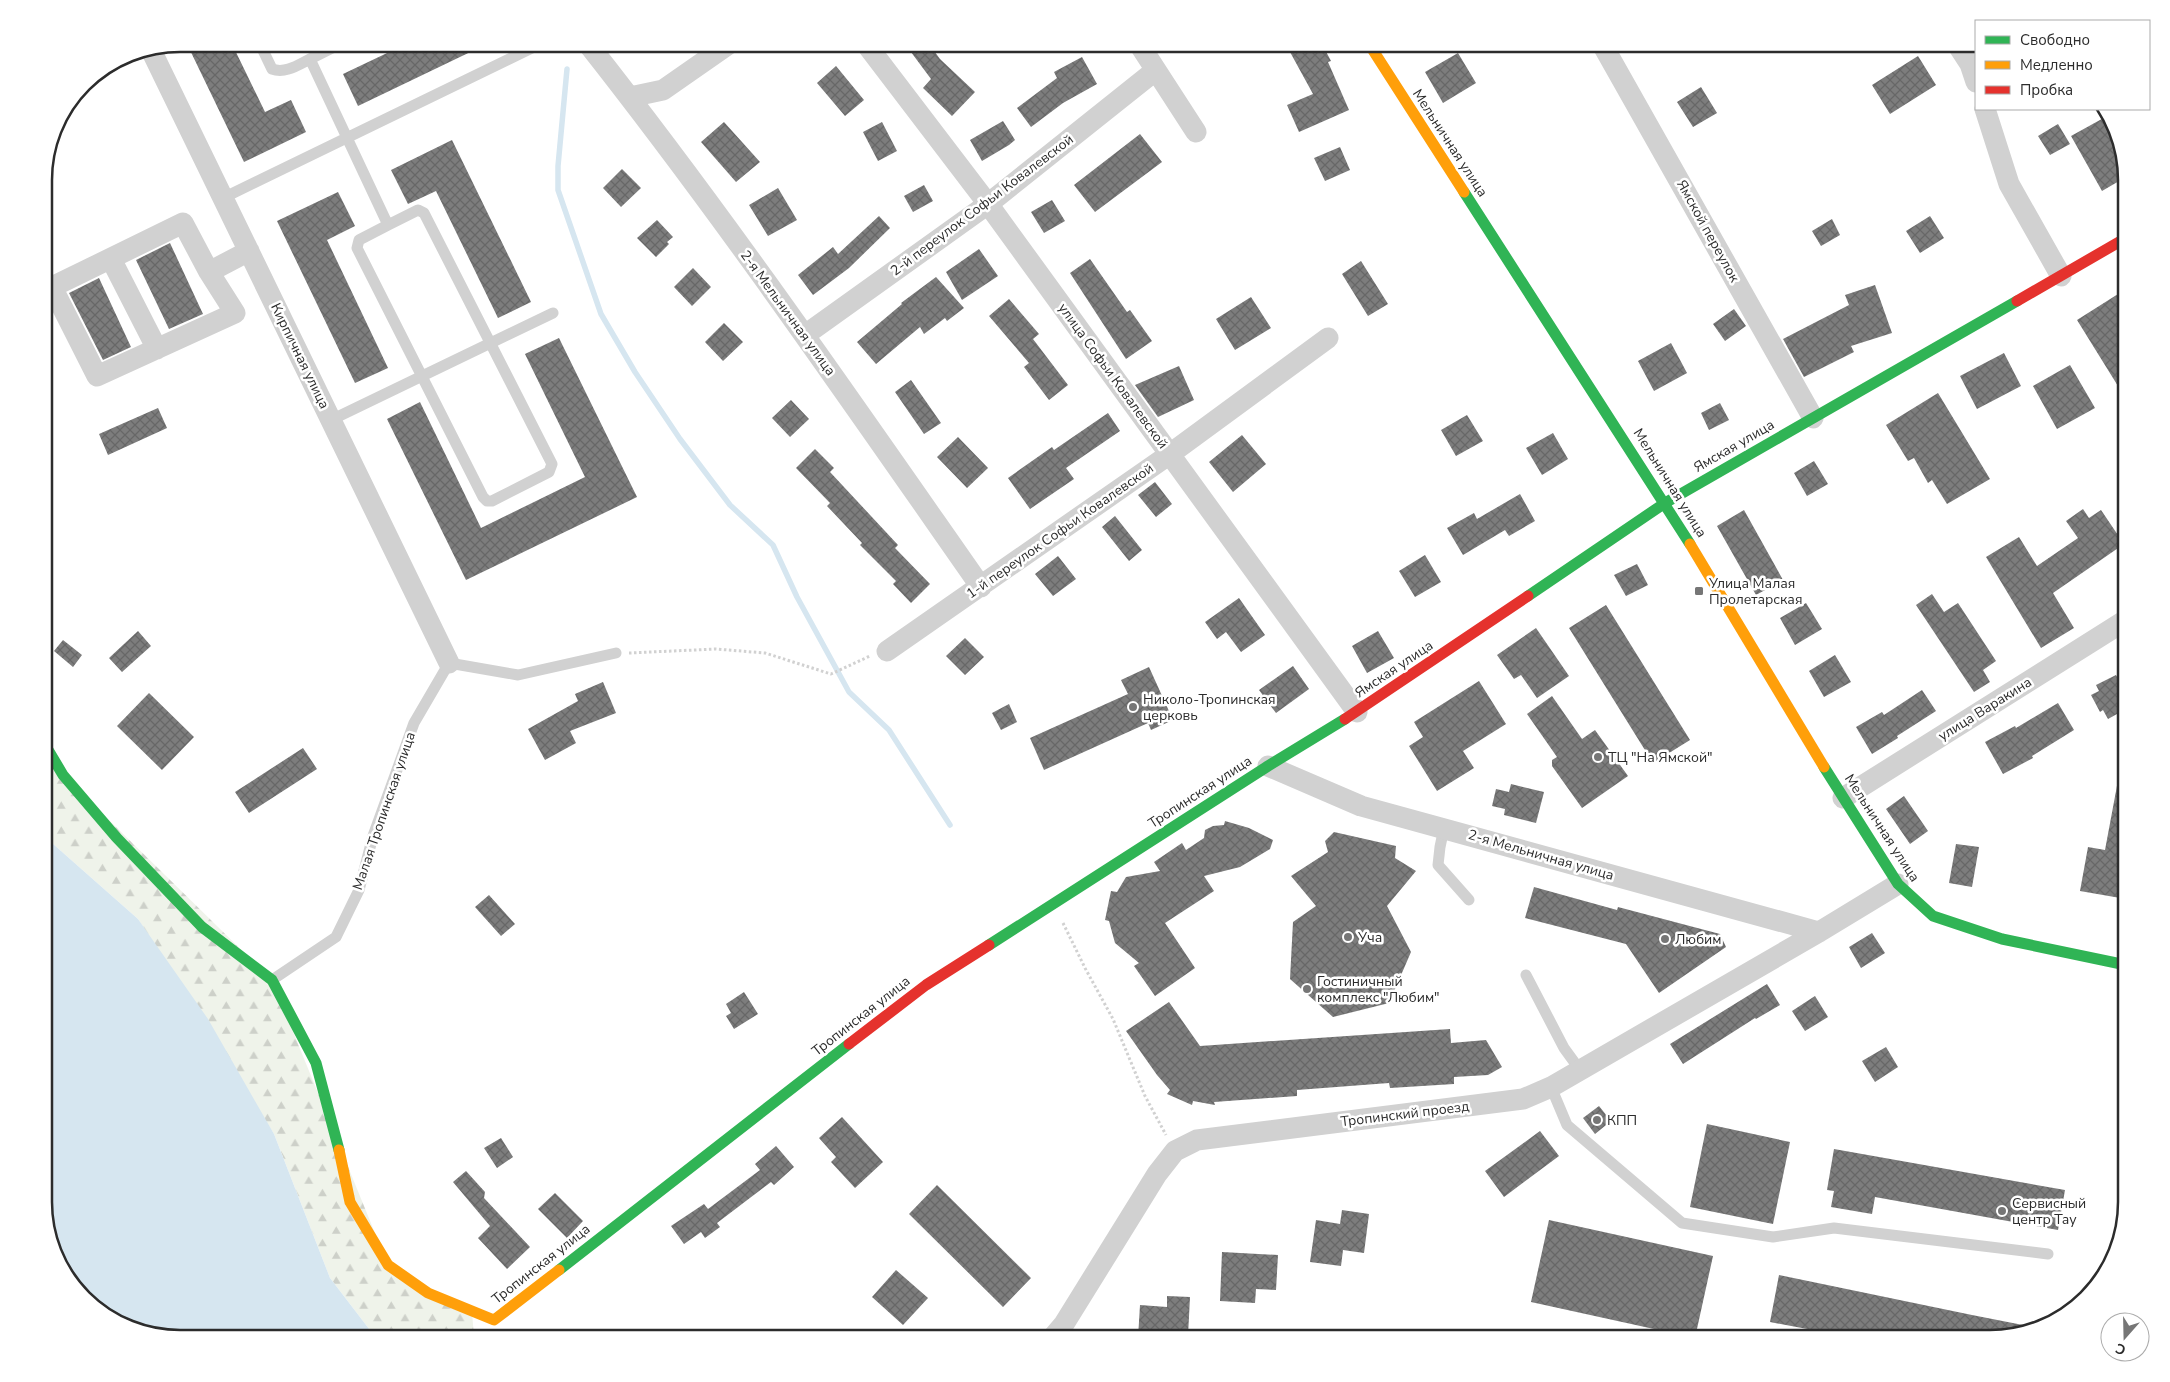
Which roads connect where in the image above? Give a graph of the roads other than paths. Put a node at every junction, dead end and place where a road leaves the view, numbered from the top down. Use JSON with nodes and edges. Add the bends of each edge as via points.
{"nodes":[{"id":1,"x":1144,"y":52,"type":"edge"},
{"id":2,"x":1374,"y":52,"type":"edge"},
{"id":3,"x":1607,"y":52,"type":"edge"},
{"id":4,"x":1962,"y":52,"type":"edge"},
{"id":5,"x":264,"y":53,"type":"edge"},
{"id":6,"x":322,"y":53,"type":"edge"},
{"id":7,"x":522,"y":53,"type":"edge"},
{"id":8,"x":595,"y":53,"type":"edge"},
{"id":9,"x":717,"y":53,"type":"edge"},
{"id":10,"x":873,"y":53,"type":"edge"},
{"id":11,"x":154,"y":55,"type":"edge"},
{"id":12,"x":310,"y":59,"type":"junction"},
{"id":13,"x":1156,"y":70,"type":"junction"},
{"id":14,"x":1975,"y":79,"type":"edge"},
{"id":15,"x":630,"y":97,"type":"junction"},
{"id":16,"x":1985,"y":110,"type":"edge"},
{"id":17,"x":1196,"y":132,"type":"dead end"},
{"id":18,"x":347,"y":138,"type":"junction"},
{"id":19,"x":223,"y":198,"type":"junction"},
{"id":20,"x":988,"y":204,"type":"junction"},
{"id":21,"x":388,"y":225,"type":"junction"},
{"id":22,"x":2118,"y":243,"type":"edge"},
{"id":23,"x":249,"y":251,"type":"junction"},
{"id":24,"x":110,"y":259,"type":"junction"},
{"id":25,"x":209,"y":272,"type":"junction"},
{"id":26,"x":2061,"y":276,"type":"junction"},
{"id":27,"x":53,"y":287,"type":"edge"},
{"id":28,"x":53,"y":289,"type":"edge"},
{"id":29,"x":553,"y":312,"type":"dead end"},
{"id":30,"x":805,"y":335,"type":"junction"},
{"id":31,"x":1328,"y":338,"type":"dead end"},
{"id":32,"x":490,"y":343,"type":"junction"},
{"id":33,"x":157,"y":349,"type":"junction"},
{"id":34,"x":422,"y":376,"type":"junction"},
{"id":35,"x":1814,"y":418,"type":"junction"},
{"id":36,"x":331,"y":420,"type":"junction"},
{"id":37,"x":1170,"y":454,"type":"junction"},
{"id":38,"x":1665,"y":503,"type":"junction"},
{"id":39,"x":981,"y":587,"type":"junction"},
{"id":40,"x":2118,"y":625,"type":"edge"},
{"id":41,"x":887,"y":651,"type":"dead end"},
{"id":42,"x":616,"y":654,"type":"road end"},
{"id":43,"x":449,"y":663,"type":"junction"},
{"id":44,"x":1357,"y":712,"type":"junction"},
{"id":45,"x":53,"y":758,"type":"edge"},
{"id":46,"x":1268,"y":766,"type":"junction"},
{"id":47,"x":1843,"y":798,"type":"junction"},
{"id":48,"x":1444,"y":828,"type":"junction"},
{"id":49,"x":1898,"y":884,"type":"junction"},
{"id":50,"x":1469,"y":900,"type":"dead end"},
{"id":51,"x":1819,"y":932,"type":"junction"},
{"id":52,"x":2118,"y":963,"type":"edge"},
{"id":53,"x":1526,"y":975,"type":"dead end"},
{"id":54,"x":272,"y":980,"type":"junction"},
{"id":55,"x":1580,"y":1070,"type":"junction"},
{"id":56,"x":1551,"y":1086,"type":"junction"},
{"id":57,"x":2048,"y":1254,"type":"dead end"},
{"id":58,"x":1059,"y":1330,"type":"edge"}],
"edges":[{"from":1,"to":13,"type":"street"},
{"from":2,"to":38,"type":"street","name":"Мельничная улица"},
{"from":3,"to":35,"type":"street","name":"Ямской переулок"},
{"from":4,"to":14,"type":"street"},
{"from":5,"to":12,"type":"lane","via":[[272,68],[278,71]]},
{"from":6,"to":12,"type":"lane"},
{"from":7,"to":18,"type":"lane"},
{"from":8,"to":15,"type":"street","name":"2-я Мельничная улица"},
{"from":9,"to":15,"type":"street","via":[[663,90]]},
{"from":10,"to":20,"type":"street","name":"улица Софьи Ковалевской"},
{"from":11,"to":19,"type":"street","name":"Кирпичная улица"},
{"from":12,"to":18,"type":"lane"},
{"from":13,"to":17,"type":"street"},
{"from":13,"to":20,"type":"street","name":"2-й переулок Софьи Ковалевской"},
{"from":15,"to":30,"type":"street","name":"2-я Мельничная улица"},
{"from":16,"to":26,"type":"street","via":[[2009,184]]},
{"from":18,"to":19,"type":"lane"},
{"from":18,"to":21,"type":"lane"},
{"from":19,"to":23,"type":"street","name":"Кирпичная улица"},
{"from":20,"to":30,"type":"street","name":"2-й переулок Софьи Ковалевской"},
{"from":20,"to":37,"type":"street","name":"улица Софьи Ковалевской"},
{"from":21,"to":32,"type":"lane","via":[[418,210],[424,213]]},
{"from":21,"to":34,"type":"lane","via":[[359,240],[357,248]]},
{"from":22,"to":26,"type":"street","name":"Ямская улица"},
{"from":23,"to":25,"type":"street"},
{"from":23,"to":36,"type":"street","name":"Кирпичная улица"},
{"from":24,"to":25,"type":"street","via":[[184,223]]},
{"from":24,"to":27,"type":"street"},
{"from":24,"to":33,"type":"street"},
{"from":25,"to":33,"type":"street","via":[[235,314]]},
{"from":26,"to":35,"type":"street","name":"Ямская улица"},
{"from":28,"to":33,"type":"street","via":[[97,376]]},
{"from":29,"to":32,"type":"lane"},
{"from":30,"to":39,"type":"street","name":"2-я Мельничная улица"},
{"from":31,"to":37,"type":"street","name":"1-й переулок Софьи Ковалевской"},
{"from":32,"to":34,"type":"lane"},
{"from":32,"to":34,"type":"lane","via":[[552,464],[549,472],[492,500],[483,497]]},
{"from":34,"to":36,"type":"lane"},
{"from":35,"to":38,"type":"street","name":"Ямская улица"},
{"from":36,"to":43,"type":"street","name":"Кирпичная улица"},
{"from":37,"to":39,"type":"street","name":"1-й переулок Софьи Ковалевской"},
{"from":37,"to":44,"type":"street","name":"улица Софьи Ковалевской"},
{"from":38,"to":44,"type":"street","name":"Ямская улица"},
{"from":38,"to":47,"type":"street","name":"Мельничная улица"},
{"from":39,"to":41,"type":"street","name":"1-й переулок Софьи Ковалевской"},
{"from":40,"to":47,"type":"street","name":"улица Варакина"},
{"from":42,"to":43,"type":"lane","via":[[518,675]]},
{"from":43,"to":54,"type":"lane","name":"Малая Тропинская улица","via":[[414,723],[373,836],[359,890],[336,937]]},
{"from":44,"to":46,"type":"street","name":"Ямская улица"},
{"from":45,"to":54,"type":"street","via":[[63,775],[116,837],[202,927]]},
{"from":46,"to":48,"type":"street","name":"2-я Мельничная улица","via":[[1361,806]]},
{"from":46,"to":54,"type":"street","name":"Тропинская улица","via":[[926,985],[494,1320],[428,1293],[388,1265],[350,1202],[316,1063]]},
{"from":47,"to":49,"type":"street","name":"Мельничная улица"},
{"from":48,"to":50,"type":"lane","via":[[1438,865]]},
{"from":48,"to":51,"type":"street","name":"2-я Мельничная улица"},
{"from":49,"to":51,"type":"street","name":"Тропинский проезд"},
{"from":49,"to":52,"type":"street","name":"Мельничная улица","via":[[1933,916],[1956,925],[2002,939]]},
{"from":51,"to":55,"type":"street","name":"Тропинский проезд"},
{"from":53,"to":55,"type":"lane","via":[[1564,1048]]},
{"from":55,"to":56,"type":"street","name":"Тропинский проезд"},
{"from":56,"to":57,"type":"lane","via":[[1567,1125],[1682,1223],[1773,1237],[1834,1228]]},
{"from":56,"to":58,"type":"street","name":"Тропинский проезд","via":[[1523,1098],[1197,1140],[1175,1150]]}]}
